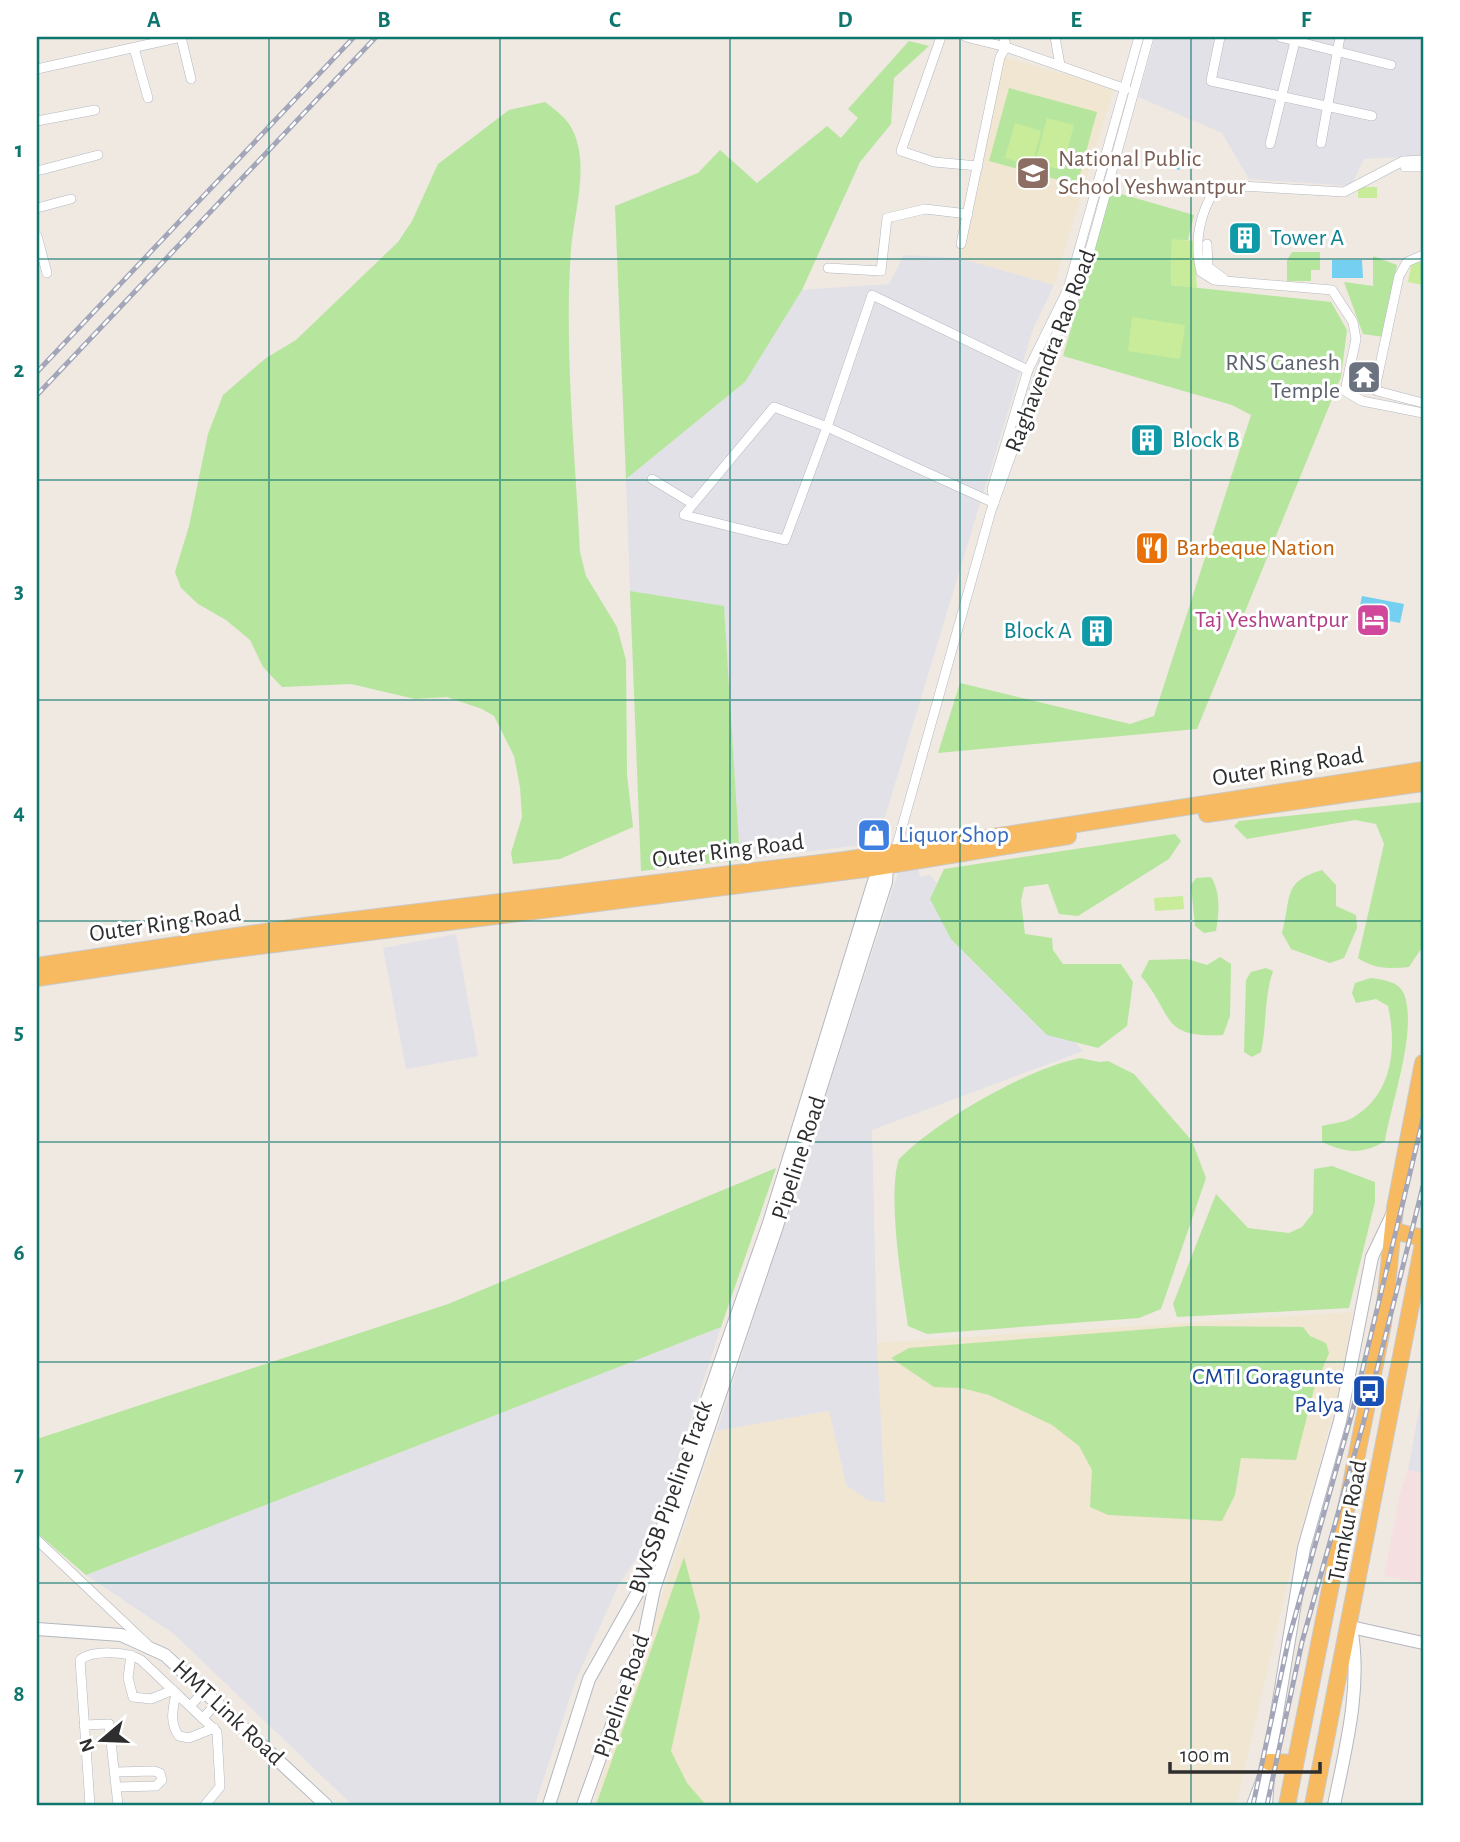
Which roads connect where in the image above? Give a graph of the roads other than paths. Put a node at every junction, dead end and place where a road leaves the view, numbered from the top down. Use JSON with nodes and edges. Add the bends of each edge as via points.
{"nodes":[{"id":1,"x":181,"y":37,"type":"edge"},
{"id":2,"x":941,"y":37,"type":"edge"},
{"id":3,"x":966,"y":37,"type":"edge"},
{"id":4,"x":1055,"y":37,"type":"edge"},
{"id":5,"x":1139,"y":37,"type":"edge"},
{"id":6,"x":1149,"y":37,"type":"edge"},
{"id":7,"x":1220,"y":37,"type":"edge"},
{"id":8,"x":1280,"y":37,"type":"edge"},
{"id":9,"x":1340,"y":37,"type":"edge"},
{"id":10,"x":1295,"y":38,"type":"edge"},
{"id":11,"x":1005,"y":42,"type":"edge"},
{"id":12,"x":134,"y":48,"type":"junction"},
{"id":13,"x":1338,"y":50,"type":"junction"},
{"id":14,"x":1060,"y":65,"type":"junction"},
{"id":15,"x":1391,"y":65,"type":"dead end"},
{"id":16,"x":37,"y":69,"type":"edge"},
{"id":17,"x":191,"y":79,"type":"dead end"},
{"id":18,"x":1123,"y":87,"type":"junction"},
{"id":19,"x":1134,"y":92,"type":"junction"},
{"id":20,"x":1281,"y":95,"type":"junction"},
{"id":21,"x":148,"y":98,"type":"dead end"},
{"id":22,"x":1327,"y":108,"type":"junction"},
{"id":23,"x":95,"y":110,"type":"dead end"},
{"id":24,"x":1372,"y":116,"type":"dead end"},
{"id":25,"x":37,"y":121,"type":"edge"},
{"id":26,"x":1321,"y":143,"type":"dead end"},
{"id":27,"x":1270,"y":144,"type":"dead end"},
{"id":28,"x":98,"y":155,"type":"dead end"},
{"id":29,"x":1423,"y":160,"type":"edge"},
{"id":30,"x":978,"y":166,"type":"junction"},
{"id":31,"x":1405,"y":167,"type":"dead end"},
{"id":32,"x":1423,"y":167,"type":"edge"},
{"id":33,"x":37,"y":170,"type":"edge"},
{"id":34,"x":71,"y":199,"type":"dead end"},
{"id":35,"x":37,"y":208,"type":"edge"},
{"id":36,"x":968,"y":214,"type":"junction"},
{"id":37,"x":37,"y":236,"type":"edge"},
{"id":38,"x":961,"y":244,"type":"dead end"},
{"id":39,"x":1207,"y":244,"type":"dead end"},
{"id":40,"x":1423,"y":255,"type":"edge"},
{"id":41,"x":828,"y":268,"type":"dead end"},
{"id":42,"x":47,"y":273,"type":"dead end"},
{"id":43,"x":1227,"y":281,"type":"junction"},
{"id":44,"x":1028,"y":370,"type":"junction"},
{"id":45,"x":1386,"y":395,"type":"junction"},
{"id":46,"x":1423,"y":402,"type":"edge"},
{"id":47,"x":1383,"y":406,"type":"junction"},
{"id":48,"x":1423,"y":413,"type":"edge"},
{"id":49,"x":827,"y":427,"type":"junction"},
{"id":50,"x":652,"y":479,"type":"dead end"},
{"id":51,"x":994,"y":503,"type":"junction"},
{"id":52,"x":693,"y":505,"type":"junction"},
{"id":53,"x":1423,"y":770,"type":"edge"},
{"id":54,"x":1423,"y":783,"type":"edge"},
{"id":55,"x":891,"y":859,"type":"junction"},
{"id":56,"x":870,"y":915,"type":"junction"},
{"id":57,"x":37,"y":966,"type":"edge"},
{"id":58,"x":37,"y":978,"type":"edge"},
{"id":59,"x":1423,"y":1063,"type":"edge"},
{"id":60,"x":1395,"y":1208,"type":"junction"},
{"id":61,"x":769,"y":1223,"type":"joint"},
{"id":62,"x":1394,"y":1231,"type":"junction"},
{"id":63,"x":1423,"y":1238,"type":"edge"},
{"id":64,"x":1423,"y":1244,"type":"edge"},
{"id":65,"x":1388,"y":1286,"type":"junction"},
{"id":66,"x":1418,"y":1292,"type":"edge"},
{"id":67,"x":37,"y":1541,"type":"edge"},
{"id":68,"x":1351,"y":1623,"type":"junction"},
{"id":69,"x":37,"y":1629,"type":"edge"},
{"id":70,"x":1423,"y":1634,"type":"edge"},
{"id":71,"x":1423,"y":1643,"type":"edge"},
{"id":72,"x":150,"y":1648,"type":"junction"},
{"id":73,"x":131,"y":1655,"type":"junction"},
{"id":74,"x":174,"y":1691,"type":"junction"},
{"id":75,"x":204,"y":1691,"type":"junction"},
{"id":76,"x":217,"y":1703,"type":"junction"},
{"id":77,"x":190,"y":1706,"type":"junction"},
{"id":78,"x":203,"y":1718,"type":"junction"},
{"id":79,"x":84,"y":1725,"type":"junction"},
{"id":80,"x":214,"y":1728,"type":"junction"},
{"id":81,"x":1269,"y":1762,"type":"junction"},
{"id":82,"x":1295,"y":1763,"type":"junction"},
{"id":83,"x":116,"y":1772,"type":"junction"},
{"id":84,"x":117,"y":1787,"type":"junction"},
{"id":85,"x":90,"y":1805,"type":"edge"},
{"id":86,"x":118,"y":1805,"type":"edge"},
{"id":87,"x":205,"y":1805,"type":"edge"},
{"id":88,"x":326,"y":1805,"type":"edge"},
{"id":89,"x":549,"y":1805,"type":"edge"},
{"id":90,"x":583,"y":1805,"type":"edge"},
{"id":91,"x":1253,"y":1805,"type":"edge"},
{"id":92,"x":1266,"y":1805,"type":"edge"},
{"id":93,"x":1287,"y":1805,"type":"edge"},
{"id":94,"x":1313,"y":1805,"type":"edge"},
{"id":95,"x":1334,"y":1805,"type":"edge"}],
"edges":[{"from":1,"to":12,"type":"street"},
{"from":1,"to":17,"type":"street"},
{"from":2,"to":30,"type":"street","via":[[901,150],[934,162]]},
{"from":3,"to":11,"type":"street"},
{"from":4,"to":14,"type":"street"},
{"from":5,"to":18,"type":"street","name":"Raghavendra Rao Road"},
{"from":6,"to":19,"type":"street","name":"Raghavendra Rao Road"},
{"from":7,"to":20,"type":"street","via":[[1211,81]]},
{"from":8,"to":10,"type":"street"},
{"from":9,"to":13,"type":"street"},
{"from":10,"to":13,"type":"street"},
{"from":10,"to":20,"type":"street"},
{"from":11,"to":14,"type":"street"},
{"from":11,"to":30,"type":"street"},
{"from":12,"to":16,"type":"street"},
{"from":12,"to":21,"type":"street"},
{"from":13,"to":15,"type":"street"},
{"from":13,"to":22,"type":"street"},
{"from":14,"to":18,"type":"street"},
{"from":18,"to":19,"type":"street"},
{"from":18,"to":44,"type":"street","name":"Raghavendra Rao Road","via":[[1068,289]]},
{"from":19,"to":51,"type":"street","name":"Raghavendra Rao Road","via":[[1080,286],[1049,349]]},
{"from":20,"to":22,"type":"street"},
{"from":20,"to":27,"type":"street"},
{"from":22,"to":24,"type":"street"},
{"from":22,"to":26,"type":"street"},
{"from":23,"to":25,"type":"street"},
{"from":28,"to":33,"type":"street"},
{"from":29,"to":43,"type":"street","via":[[1403,161],[1343,192],[1240,186],[1214,191],[1199,223],[1198,259],[1201,272]]},
{"from":30,"to":36,"type":"street"},
{"from":31,"to":32,"type":"street"},
{"from":34,"to":35,"type":"street"},
{"from":36,"to":38,"type":"street"},
{"from":36,"to":41,"type":"street","via":[[925,209],[887,218],[881,271]]},
{"from":37,"to":42,"type":"street"},
{"from":39,"to":43,"type":"street","via":[[1208,267]]},
{"from":40,"to":45,"type":"street","via":[[1407,262],[1399,276],[1377,384],[1377,391]]},
{"from":43,"to":47,"type":"street","via":[[1332,290],[1353,322],[1356,339],[1345,391],[1352,398]]},
{"from":44,"to":49,"type":"street","via":[[872,295]]},
{"from":44,"to":51,"type":"street","name":"Raghavendra Rao Road","via":[[992,489]]},
{"from":45,"to":46,"type":"street"},
{"from":45,"to":47,"type":"street"},
{"from":47,"to":48,"type":"street"},
{"from":49,"to":51,"type":"street"},
{"from":49,"to":52,"type":"street","via":[[774,407]]},
{"from":49,"to":52,"type":"street","via":[[785,540],[684,515]]},
{"from":50,"to":52,"type":"street"},
{"from":51,"to":55,"type":"street","name":"Raghavendra Rao Road"},
{"from":53,"to":55,"type":"highway","name":"Outer Ring Road"},
{"from":54,"to":55,"type":"highway","name":"Outer Ring Road"},
{"from":55,"to":56,"type":"main road","name":"Pipeline Road","via":[[874,881]]},
{"from":55,"to":57,"type":"highway","name":"Outer Ring Road","via":[[304,926]]},
{"from":55,"to":58,"type":"highway","name":"Outer Ring Road"},
{"from":56,"to":61,"type":"main road","name":"Pipeline Road"},
{"from":56,"to":90,"type":"main road","name":"Pipeline Road","via":[[776,1229],[654,1589],[645,1633]]},
{"from":59,"to":60,"type":"highway"},
{"from":60,"to":62,"type":"highway"},
{"from":60,"to":81,"type":"main road","via":[[1372,1257],[1340,1420],[1304,1548]]},
{"from":61,"to":89,"type":"main road","name":"BWSSB Pipeline Track","via":[[643,1583],[589,1679]]},
{"from":62,"to":63,"type":"highway"},
{"from":62,"to":65,"type":"highway"},
{"from":64,"to":66,"type":"highway","name":"Tumkur Road"},
{"from":65,"to":66,"type":"highway"},
{"from":65,"to":82,"type":"highway"},
{"from":66,"to":68,"type":"highway","name":"Tumkur Road"},
{"from":67,"to":72,"type":"street"},
{"from":68,"to":70,"type":"main road"},
{"from":68,"to":71,"type":"main road"},
{"from":68,"to":94,"type":"highway","name":"Tumkur Road"},
{"from":68,"to":95,"type":"main road","via":[[1357,1657],[1351,1721]]},
{"from":69,"to":72,"type":"main road","name":"HMT Link Road","via":[[121,1635]]},
{"from":72,"to":75,"type":"main road","name":"HMT Link Road","via":[[165,1655]]},
{"from":73,"to":74,"type":"street"},
{"from":73,"to":74,"type":"street","via":[[128,1678],[133,1697],[151,1699]]},
{"from":73,"to":79,"type":"street","via":[[80,1660]]},
{"from":74,"to":77,"type":"street"},
{"from":74,"to":80,"type":"street","via":[[172,1712],[179,1736],[190,1738]]},
{"from":75,"to":76,"type":"main road","name":"HMT Link Road"},
{"from":75,"to":77,"type":"street"},
{"from":76,"to":78,"type":"street"},
{"from":76,"to":88,"type":"main road","name":"HMT Link Road"},
{"from":77,"to":78,"type":"street"},
{"from":78,"to":80,"type":"street"},
{"from":79,"to":83,"type":"street","via":[[109,1724]]},
{"from":79,"to":85,"type":"street"},
{"from":80,"to":87,"type":"street","via":[[221,1780]]},
{"from":81,"to":82,"type":"highway"},
{"from":81,"to":91,"type":"main road"},
{"from":81,"to":92,"type":"main road"},
{"from":82,"to":93,"type":"highway"},
{"from":83,"to":84,"type":"street"},
{"from":83,"to":84,"type":"street","via":[[154,1771],[162,1780],[156,1786]]},
{"from":84,"to":86,"type":"street"}]}
